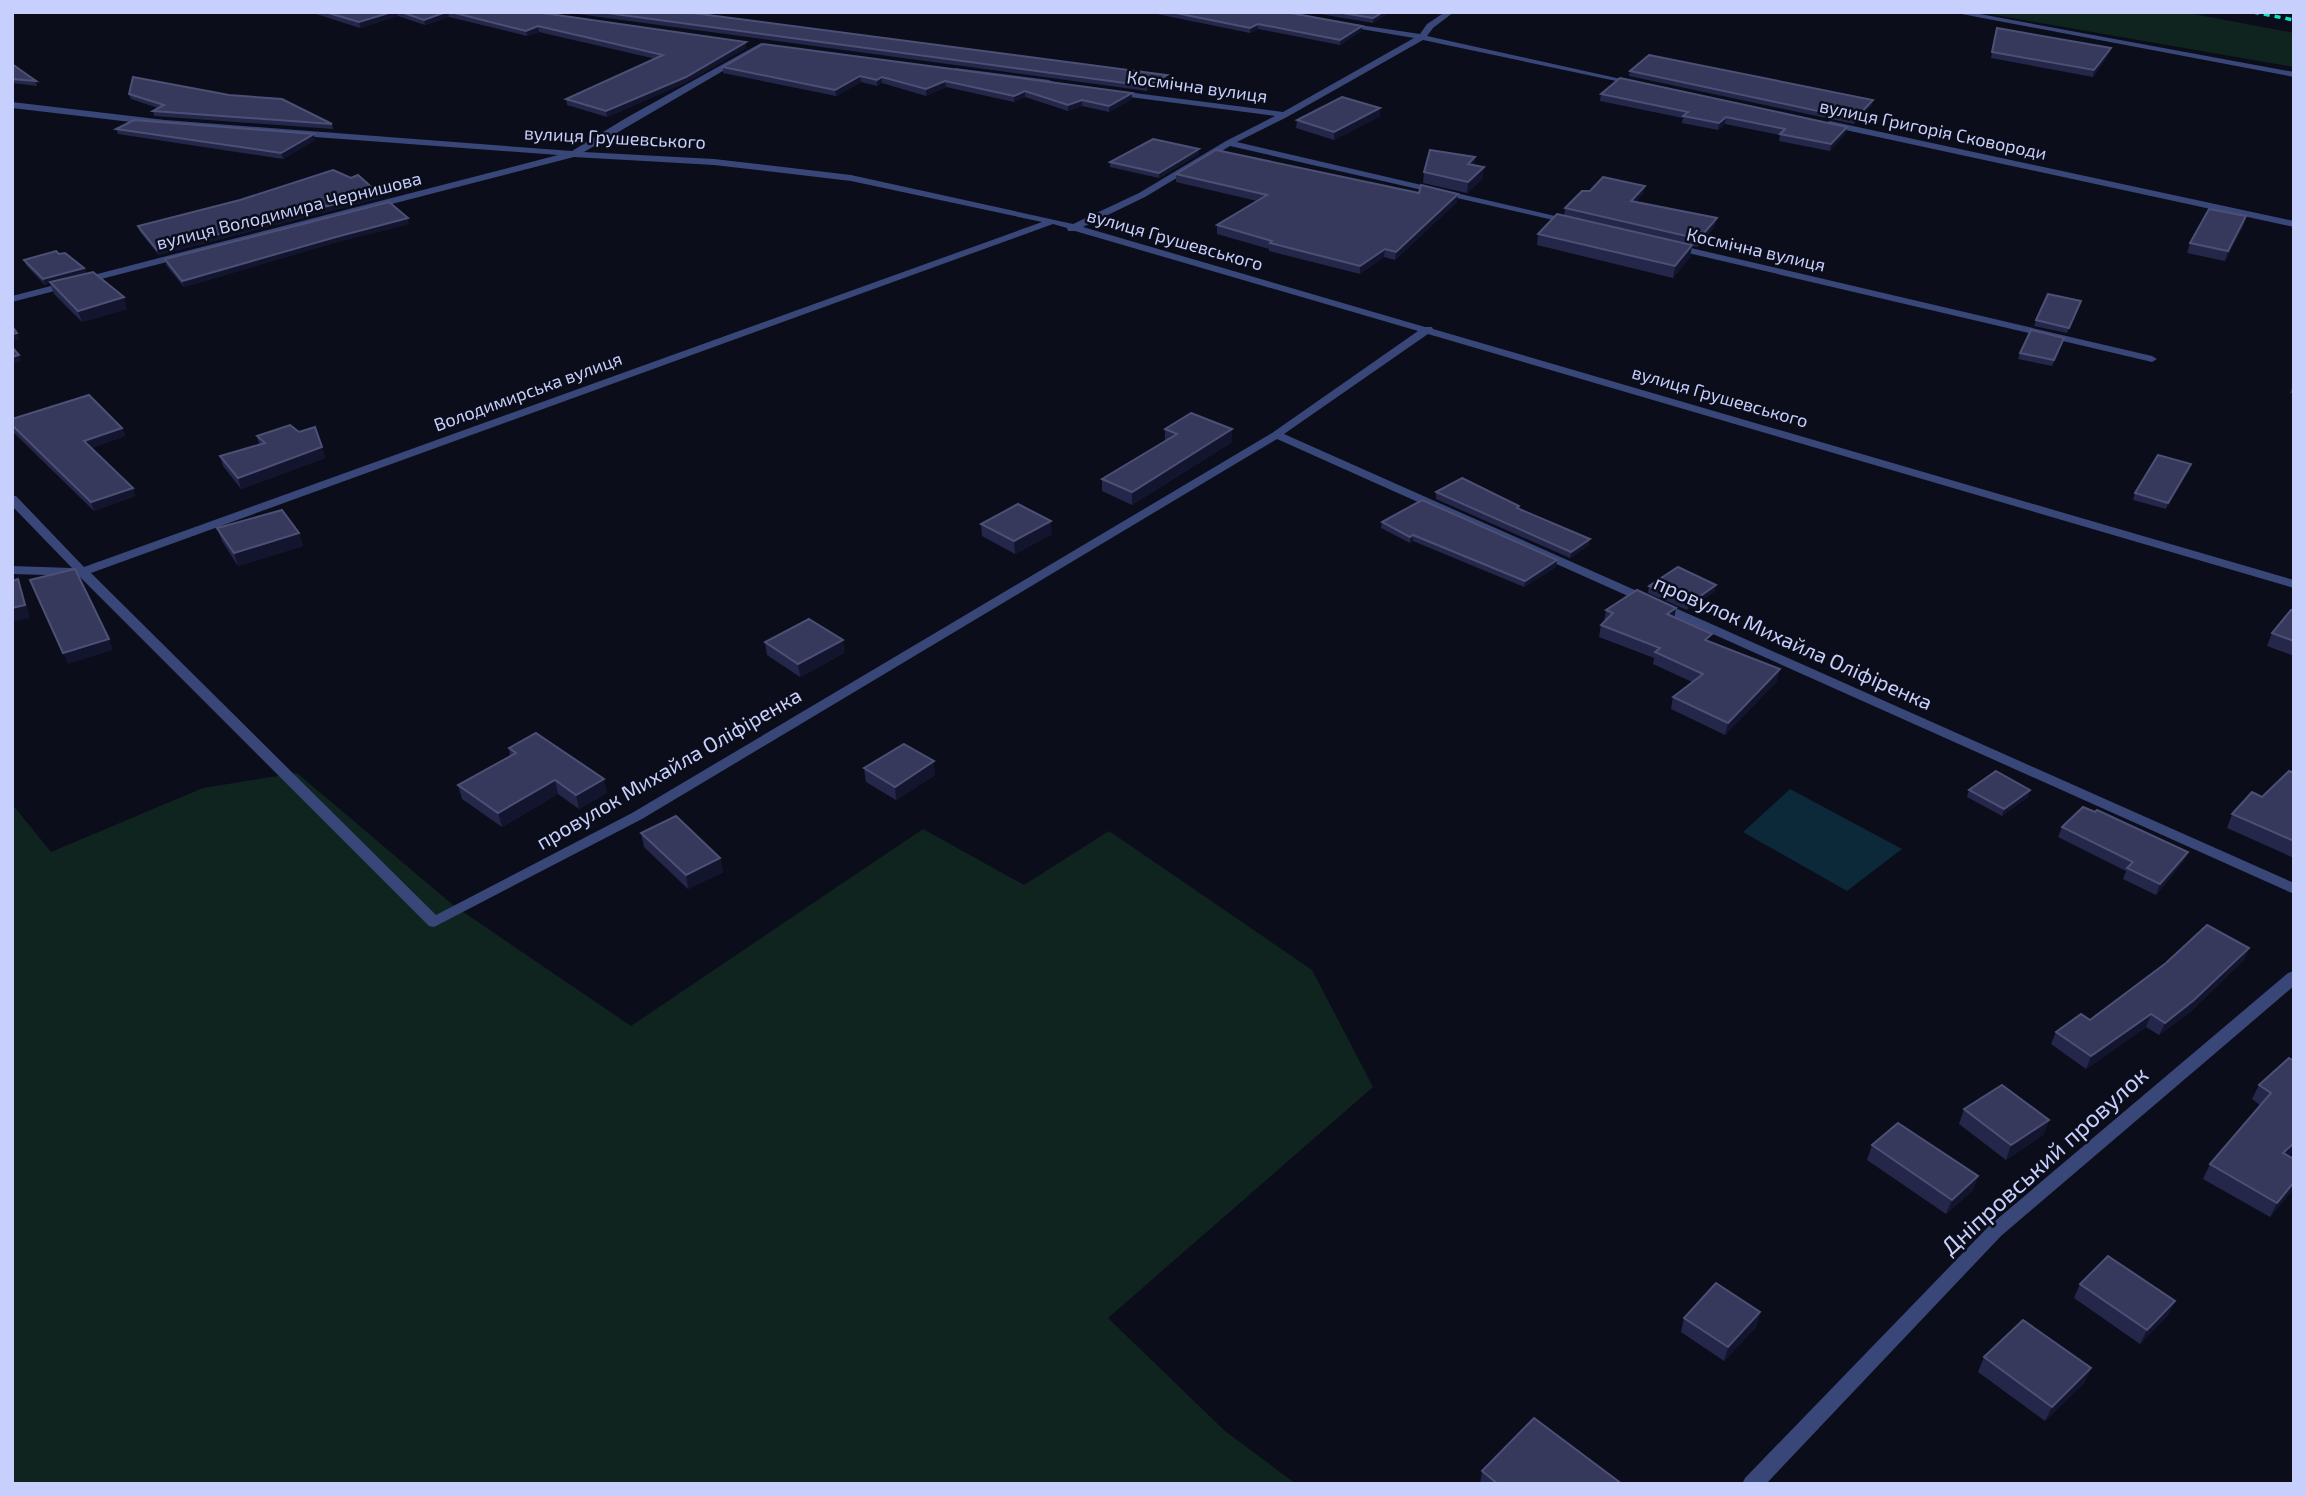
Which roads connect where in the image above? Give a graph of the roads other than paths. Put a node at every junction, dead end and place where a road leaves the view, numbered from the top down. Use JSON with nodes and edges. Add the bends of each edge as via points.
{"nodes":[{"id":1,"x":1450,"y":12,"type":"edge"},
{"id":2,"x":1955,"y":12,"type":"edge"},
{"id":3,"x":1329,"y":21,"type":"edge"},
{"id":4,"x":1422,"y":37,"type":"junction"},
{"id":5,"x":748,"y":43,"type":"edge"},
{"id":6,"x":761,"y":45,"type":"junction"},
{"id":7,"x":775,"y":47,"type":"edge"},
{"id":8,"x":954,"y":69,"type":"edge"},
{"id":9,"x":2294,"y":75,"type":"edge"},
{"id":10,"x":1640,"y":84,"type":"edge"},
{"id":11,"x":1063,"y":85,"type":"edge"},
{"id":12,"x":1105,"y":90,"type":"edge"},
{"id":13,"x":12,"y":105,"type":"edge"},
{"id":14,"x":1284,"y":115,"type":"junction"},
{"id":15,"x":1817,"y":122,"type":"edge"},
{"id":16,"x":1229,"y":142,"type":"junction"},
{"id":17,"x":574,"y":154,"type":"junction"},
{"id":18,"x":1052,"y":221,"type":"junction"},
{"id":19,"x":2294,"y":223,"type":"edge"},
{"id":20,"x":1584,"y":226,"type":"edge"},
{"id":21,"x":1071,"y":229,"type":"junction"},
{"id":22,"x":1665,"y":245,"type":"edge"},
{"id":23,"x":12,"y":299,"type":"edge"},
{"id":24,"x":1428,"y":329,"type":"junction"},
{"id":25,"x":2152,"y":359,"type":"dead end"},
{"id":26,"x":1276,"y":435,"type":"junction"},
{"id":27,"x":12,"y":499,"type":"edge"},
{"id":28,"x":12,"y":570,"type":"edge"},
{"id":29,"x":81,"y":572,"type":"junction"},
{"id":30,"x":2294,"y":584,"type":"edge"},
{"id":31,"x":2294,"y":889,"type":"edge"},
{"id":32,"x":2294,"y":977,"type":"edge"},
{"id":33,"x":1752,"y":1484,"type":"edge"}],
"edges":[{"from":1,"to":4,"type":"street"},
{"from":2,"to":9,"type":"street"},
{"from":3,"to":4,"type":"street"},
{"from":4,"to":10,"type":"street"},
{"from":4,"to":14,"type":"street"},
{"from":5,"to":6,"type":"street"},
{"from":6,"to":7,"type":"street"},
{"from":6,"to":17,"type":"street"},
{"from":8,"to":11,"type":"street"},
{"from":12,"to":14,"type":"street","name":"Космічна вулиця"},
{"from":13,"to":17,"type":"street","name":"вулиця Грушевського","via":[[164,122]]},
{"from":14,"to":16,"type":"street"},
{"from":15,"to":19,"type":"street","name":"вулиця Григорія Сковороди"},
{"from":16,"to":20,"type":"street"},
{"from":16,"to":21,"type":"street","via":[[1142,195]]},
{"from":17,"to":18,"type":"street","name":"вулиця Грушевського","via":[[714,162],[851,178]]},
{"from":17,"to":23,"type":"street","name":"вулиця Володимира Чернишова"},
{"from":18,"to":21,"type":"street","name":"вулиця Грушевського"},
{"from":18,"to":29,"type":"street","name":"Володимирська вулиця"},
{"from":21,"to":24,"type":"street","name":"вулиця Грушевського"},
{"from":22,"to":25,"type":"street","name":"Космічна вулиця"},
{"from":24,"to":26,"type":"street","name":"провулок Михайла Оліфіренка"},
{"from":24,"to":30,"type":"street","name":"вулиця Грушевського"},
{"from":26,"to":29,"type":"street","name":"провулок Михайла Оліфіренка","via":[[637,816],[433,922]]},
{"from":26,"to":31,"type":"street","name":"провулок Михайла Оліфіренка"},
{"from":27,"to":29,"type":"street"},
{"from":28,"to":29,"type":"street","name":"Володимирська вулиця"},
{"from":32,"to":33,"type":"street","name":"Дніпровський провулок","via":[[1995,1231]]}]}
